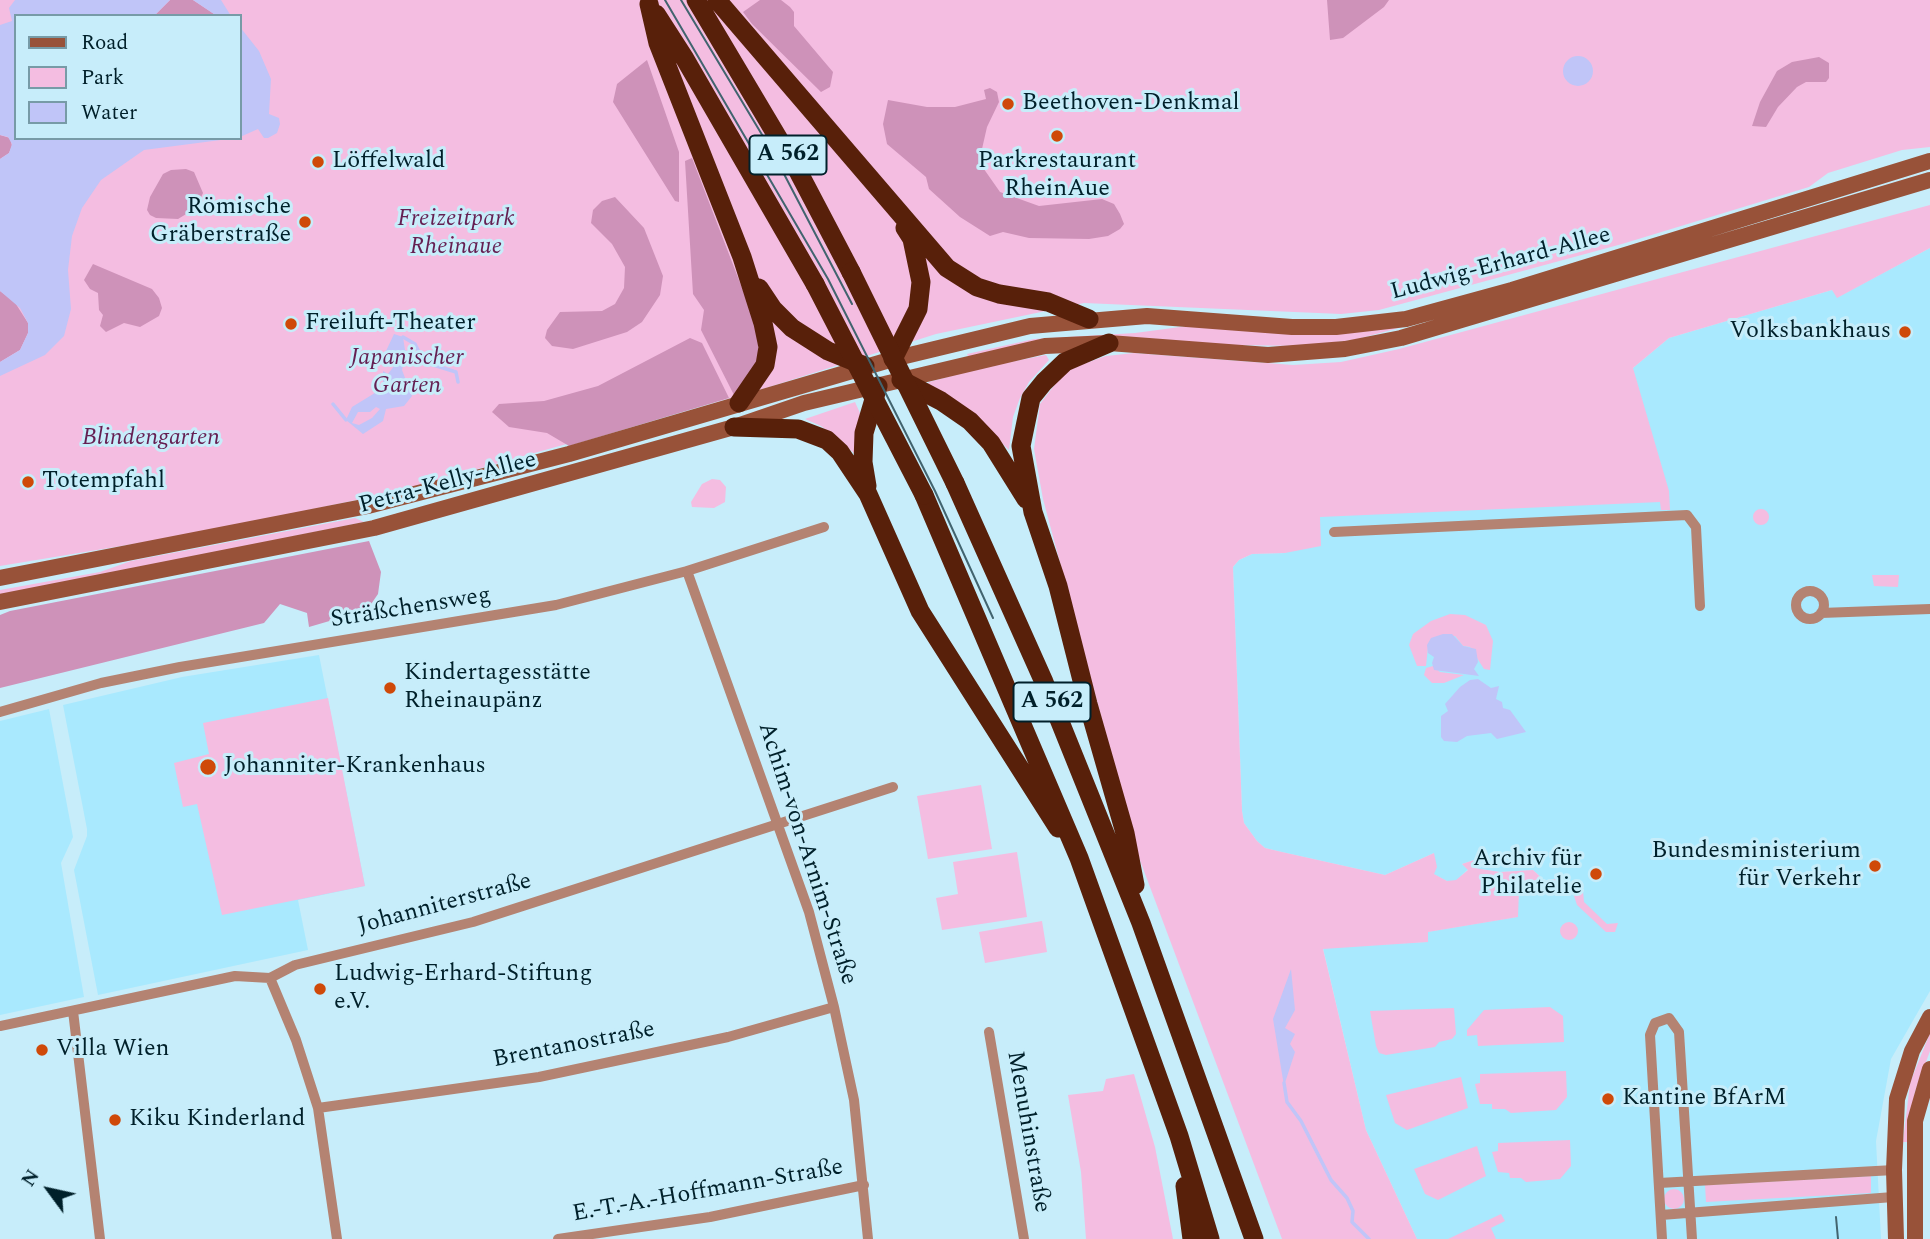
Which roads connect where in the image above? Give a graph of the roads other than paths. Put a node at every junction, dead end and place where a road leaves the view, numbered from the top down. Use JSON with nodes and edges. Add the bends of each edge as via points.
{"nodes":[{"id":1,"x":696,"y":0,"type":"edge"},
{"id":2,"x":717,"y":0,"type":"edge"},
{"id":3,"x":648,"y":2,"type":"edge"},
{"id":4,"x":677,"y":64,"type":"junction"},
{"id":5,"x":1930,"y":161,"type":"edge"},
{"id":6,"x":1930,"y":180,"type":"edge"},
{"id":7,"x":1909,"y":186,"type":"junction"},
{"id":8,"x":1930,"y":186,"type":"edge"},
{"id":9,"x":887,"y":197,"type":"junction"},
{"id":10,"x":742,"y":257,"type":"junction"},
{"id":11,"x":1089,"y":319,"type":"junction"},
{"id":12,"x":1109,"y":343,"type":"junction"},
{"id":13,"x":885,"y":373,"type":"junction"},
{"id":14,"x":739,"y":403,"type":"junction"},
{"id":15,"x":734,"y":427,"type":"junction"},
{"id":16,"x":868,"y":494,"type":"junction"},
{"id":17,"x":1033,"y":512,"type":"junction"},
{"id":18,"x":824,"y":527,"type":"dead end"},
{"id":19,"x":1334,"y":532,"type":"dead end"},
{"id":20,"x":687,"y":571,"type":"junction"},
{"id":21,"x":0,"y":578,"type":"edge"},
{"id":22,"x":0,"y":602,"type":"edge"},
{"id":23,"x":1700,"y":606,"type":"dead end"},
{"id":24,"x":1930,"y":609,"type":"edge"},
{"id":25,"x":1821,"y":613,"type":"dead end"},
{"id":26,"x":0,"y":712,"type":"edge"},
{"id":27,"x":893,"y":787,"type":"dead end"},
{"id":28,"x":776,"y":822,"type":"junction"},
{"id":29,"x":1079,"y":858,"type":"junction"},
{"id":30,"x":1141,"y":923,"type":"junction"},
{"id":31,"x":270,"y":978,"type":"junction"},
{"id":32,"x":834,"y":1007,"type":"junction"},
{"id":33,"x":73,"y":1011,"type":"junction"},
{"id":34,"x":1930,"y":1017,"type":"edge"},
{"id":35,"x":0,"y":1026,"type":"edge"},
{"id":36,"x":989,"y":1032,"type":"dead end"},
{"id":37,"x":1930,"y":1069,"type":"edge"},
{"id":38,"x":318,"y":1108,"type":"junction"},
{"id":39,"x":1179,"y":1136,"type":"junction"},
{"id":40,"x":1894,"y":1170,"type":"junction"},
{"id":41,"x":1914,"y":1170,"type":"junction"},
{"id":42,"x":1231,"y":1171,"type":"junction"},
{"id":43,"x":1690,"y":1182,"type":"junction"},
{"id":44,"x":1659,"y":1183,"type":"junction"},
{"id":45,"x":864,"y":1185,"type":"junction"},
{"id":46,"x":1915,"y":1191,"type":"junction"},
{"id":47,"x":1894,"y":1197,"type":"junction"},
{"id":48,"x":1691,"y":1213,"type":"junction"},
{"id":49,"x":1661,"y":1215,"type":"junction"},
{"id":50,"x":100,"y":1239,"type":"edge"},
{"id":51,"x":337,"y":1239,"type":"edge"},
{"id":52,"x":558,"y":1239,"type":"edge"},
{"id":53,"x":868,"y":1239,"type":"edge"},
{"id":54,"x":1024,"y":1239,"type":"edge"},
{"id":55,"x":1192,"y":1239,"type":"edge"},
{"id":56,"x":1210,"y":1239,"type":"edge"},
{"id":57,"x":1254,"y":1239,"type":"edge"},
{"id":58,"x":1269,"y":1239,"type":"edge"},
{"id":59,"x":1662,"y":1239,"type":"edge"},
{"id":60,"x":1692,"y":1239,"type":"edge"},
{"id":61,"x":1896,"y":1239,"type":"edge"},
{"id":62,"x":1916,"y":1239,"type":"edge"}],
"edges":[{"from":1,"to":30,"type":"highway","number":"A 562","bridge":true,"via":[[799,173],[955,483],[1044,682]]},
{"from":2,"to":9,"type":"highway"},
{"from":3,"to":4,"type":"highway","via":[[658,43]]},
{"from":4,"to":10,"type":"highway"},
{"from":4,"to":29,"type":"highway","number":"A 562","bridge":true,"via":[[815,284],[924,495]]},
{"from":5,"to":11,"type":"main road","name":"Ludwig-Erhard-Allee","via":[[1406,319],[1336,327],[1147,316]]},
{"from":6,"to":7,"type":"main road","name":"Ludwig-Erhard-Allee"},
{"from":7,"to":8,"type":"main road","name":"Ludwig-Erhard-Allee"},
{"from":7,"to":12,"type":"main road","name":"Ludwig-Erhard-Allee","via":[[1401,338],[1345,349],[1268,355]]},
{"from":9,"to":11,"type":"highway","via":[[947,268],[962,279],[999,295],[1048,302]]},
{"from":9,"to":13,"type":"highway","via":[[912,239],[920,282],[918,309]]},
{"from":10,"to":13,"type":"highway","via":[[773,309],[792,328],[828,351]]},
{"from":10,"to":14,"type":"highway","via":[[768,347],[759,377]]},
{"from":11,"to":13,"type":"main road","name":"Ludwig-Erhard-Allee","via":[[1030,326]]},
{"from":12,"to":13,"type":"main road","name":"Ludwig-Erhard-Allee","via":[[1045,346]]},
{"from":12,"to":17,"type":"highway","via":[[1065,362],[1031,398],[1021,446]]},
{"from":13,"to":14,"type":"main road","name":"Petra-Kelly-Allee"},
{"from":13,"to":15,"type":"main road","name":"Petra-Kelly-Allee"},
{"from":13,"to":16,"type":"highway","via":[[864,433]]},
{"from":13,"to":17,"type":"highway","via":[[970,421],[997,451]]},
{"from":14,"to":21,"type":"main road","name":"Petra-Kelly-Allee","via":[[569,454],[368,506]]},
{"from":15,"to":16,"type":"highway","via":[[814,433],[840,452]]},
{"from":15,"to":22,"type":"main road","name":"Petra-Kelly-Allee","via":[[374,528]]},
{"from":16,"to":29,"type":"highway","via":[[920,611]]},
{"from":17,"to":30,"type":"highway","via":[[1058,586],[1125,833]]},
{"from":18,"to":20,"type":"street","name":"Sträßchensweg"},
{"from":19,"to":23,"type":"street","via":[[1687,515],[1696,527]]},
{"from":20,"to":26,"type":"street","name":"Sträßchensweg","via":[[544,607],[114,681]]},
{"from":20,"to":28,"type":"street","name":"Achim-von-Arnim-Straße"},
{"from":24,"to":25,"type":"street"},
{"from":27,"to":28,"type":"street","name":"Johanniterstraße"},
{"from":28,"to":31,"type":"street","name":"Johanniterstraße","via":[[473,922],[295,965]]},
{"from":28,"to":32,"type":"street","name":"Achim-von-Arnim-Straße","via":[[808,912]]},
{"from":29,"to":39,"type":"highway","number":"A 562"},
{"from":30,"to":42,"type":"highway","number":"A 562"},
{"from":31,"to":33,"type":"street","name":"Johanniterstraße","via":[[235,976]]},
{"from":31,"to":38,"type":"street"},
{"from":32,"to":38,"type":"street","name":"Brentanostraße","via":[[728,1037],[539,1077]]},
{"from":32,"to":45,"type":"street","name":"Achim-von-Arnim-Straße","via":[[854,1100]]},
{"from":33,"to":35,"type":"street","name":"Johanniterstraße"},
{"from":33,"to":50,"type":"street"},
{"from":34,"to":40,"type":"main road","via":[[1912,1051],[1897,1100]]},
{"from":36,"to":54,"type":"street","name":"Menuhinstraße"},
{"from":37,"to":41,"type":"main road","via":[[1916,1121]]},
{"from":38,"to":51,"type":"street"},
{"from":39,"to":55,"type":"highway"},
{"from":39,"to":56,"type":"highway","number":"A 562"},
{"from":40,"to":41,"type":"main road"},
{"from":40,"to":43,"type":"street"},
{"from":40,"to":47,"type":"main road"},
{"from":41,"to":46,"type":"main road"},
{"from":42,"to":57,"type":"highway","number":"A 562"},
{"from":42,"to":58,"type":"highway"},
{"from":43,"to":44,"type":"street"},
{"from":43,"to":44,"type":"street","via":[[1679,1032],[1669,1018],[1655,1023],[1650,1035]]},
{"from":43,"to":48,"type":"street"},
{"from":44,"to":49,"type":"street"},
{"from":45,"to":52,"type":"street","name":"E.-T.-A.-Hoffmann-Straße","via":[[710,1217]]},
{"from":45,"to":53,"type":"street","name":"Achim-von-Arnim-Straße"},
{"from":46,"to":47,"type":"main road"},
{"from":46,"to":62,"type":"main road"},
{"from":47,"to":48,"type":"street"},
{"from":47,"to":61,"type":"main road"},
{"from":48,"to":49,"type":"street"},
{"from":48,"to":60,"type":"street"},
{"from":49,"to":59,"type":"street"}]}
